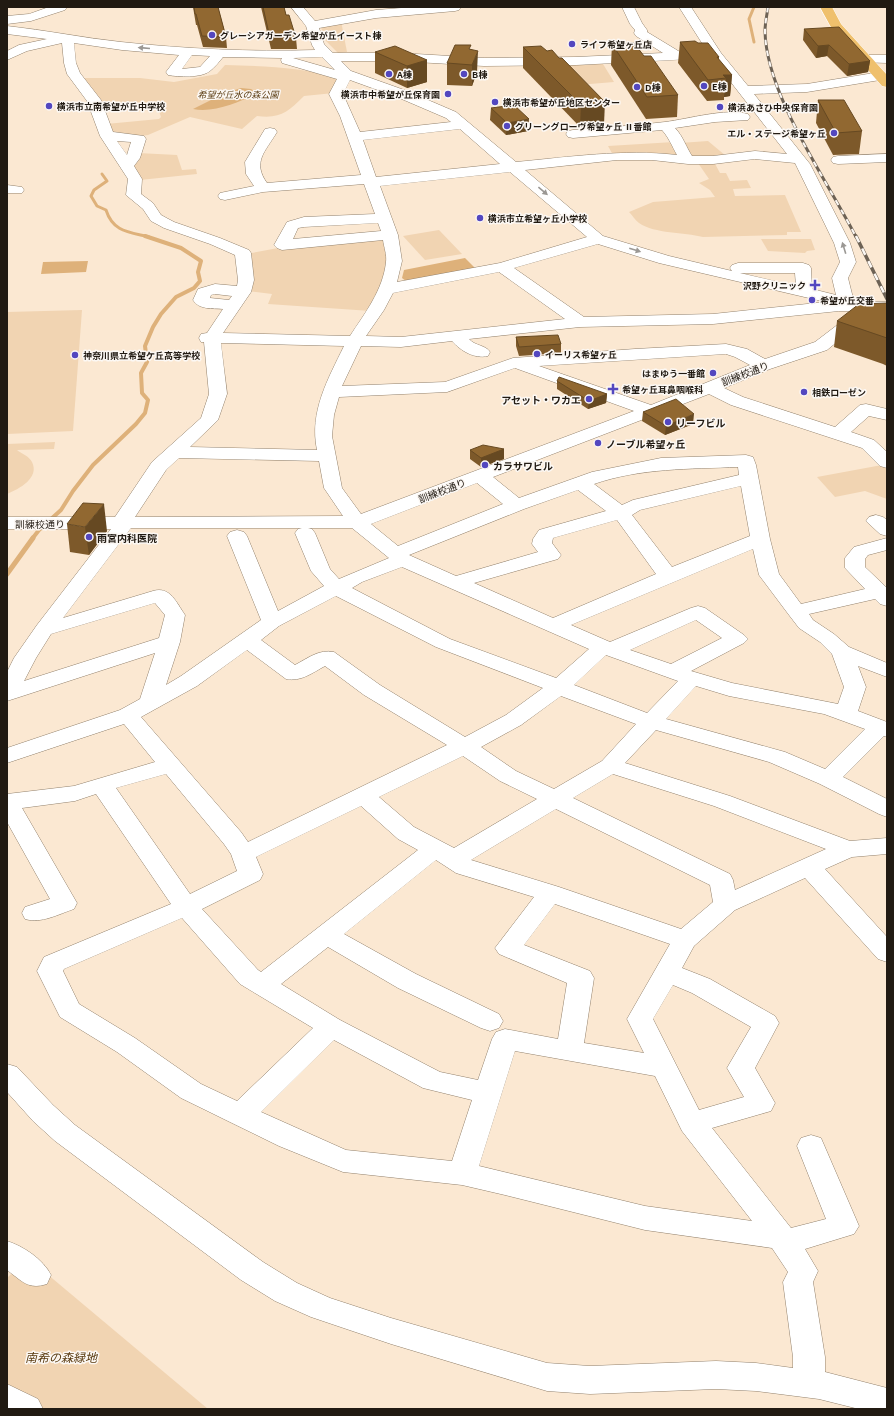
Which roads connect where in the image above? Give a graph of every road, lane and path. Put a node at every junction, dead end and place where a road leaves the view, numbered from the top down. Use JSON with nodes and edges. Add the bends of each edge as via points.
{"nodes":[{"id":1,"x":297,"y":7,"type":"edge"},
{"id":2,"x":450,"y":7,"type":"edge"},
{"id":3,"x":455,"y":7,"type":"edge"},
{"id":4,"x":628,"y":7,"type":"edge"},
{"id":5,"x":685,"y":7,"type":"edge"},
{"id":6,"x":826,"y":7,"type":"edge"},
{"id":7,"x":53,"y":8,"type":"edge"},
{"id":8,"x":8,"y":22,"type":"edge"},
{"id":9,"x":312,"y":25,"type":"junction"},
{"id":10,"x":67,"y":38,"type":"junction"},
{"id":11,"x":186,"y":52,"type":"junction"},
{"id":12,"x":219,"y":54,"type":"junction"},
{"id":13,"x":270,"y":55,"type":"junction"},
{"id":14,"x":329,"y":55,"type":"junction"},
{"id":15,"x":716,"y":55,"type":"junction"},
{"id":16,"x":7,"y":56,"type":"edge"},
{"id":17,"x":678,"y":57,"type":"junction"},
{"id":18,"x":865,"y":59,"type":"junction"},
{"id":19,"x":887,"y":59,"type":"edge"},
{"id":20,"x":345,"y":76,"type":"junction"},
{"id":21,"x":884,"y":78,"type":"edge"},
{"id":22,"x":746,"y":90,"type":"junction"},
{"id":23,"x":743,"y":117,"type":"dead end"},
{"id":24,"x":461,"y":125,"type":"junction"},
{"id":25,"x":665,"y":126,"type":"junction"},
{"id":26,"x":270,"y":132,"type":"dead end"},
{"id":27,"x":573,"y":134,"type":"dead end"},
{"id":28,"x":107,"y":136,"type":"junction"},
{"id":29,"x":354,"y":137,"type":"junction"},
{"id":30,"x":887,"y":158,"type":"edge"},
{"id":31,"x":799,"y":159,"type":"junction"},
{"id":32,"x":688,"y":160,"type":"junction"},
{"id":33,"x":838,"y":160,"type":"dead end"},
{"id":34,"x":127,"y":166,"type":"junction"},
{"id":35,"x":513,"y":166,"type":"junction"},
{"id":36,"x":371,"y":180,"type":"junction"},
{"id":37,"x":263,"y":188,"type":"junction"},
{"id":38,"x":225,"y":196,"type":"dead end"},
{"id":39,"x":384,"y":218,"type":"junction"},
{"id":40,"x":390,"y":235,"type":"junction"},
{"id":41,"x":598,"y":239,"type":"junction"},
{"id":42,"x":502,"y":267,"type":"junction"},
{"id":43,"x":734,"y":275,"type":"junction"},
{"id":44,"x":387,"y":289,"type":"junction"},
{"id":45,"x":804,"y":293,"type":"junction"},
{"id":46,"x":841,"y":301,"type":"junction"},
{"id":47,"x":881,"y":306,"type":"edge"},
{"id":48,"x":580,"y":322,"type":"junction"},
{"id":49,"x":849,"y":323,"type":"junction"},
{"id":50,"x":457,"y":337,"type":"junction"},
{"id":51,"x":210,"y":338,"type":"junction"},
{"id":52,"x":354,"y":342,"type":"junction"},
{"id":53,"x":482,"y":352,"type":"dead end"},
{"id":54,"x":508,"y":361,"type":"junction"},
{"id":55,"x":764,"y":365,"type":"junction"},
{"id":56,"x":709,"y":387,"type":"junction"},
{"id":57,"x":330,"y":392,"type":"junction"},
{"id":58,"x":651,"y":411,"type":"junction"},
{"id":59,"x":887,"y":415,"type":"edge"},
{"id":60,"x":838,"y":434,"type":"junction"},
{"id":61,"x":174,"y":452,"type":"junction"},
{"id":62,"x":326,"y":456,"type":"junction"},
{"id":63,"x":746,"y":462,"type":"junction"},
{"id":64,"x":887,"y":462,"type":"edge"},
{"id":65,"x":479,"y":476,"type":"junction"},
{"id":66,"x":579,"y":482,"type":"junction"},
{"id":67,"x":517,"y":506,"type":"junction"},
{"id":68,"x":621,"y":513,"type":"junction"},
{"id":69,"x":357,"y":522,"type":"junction"},
{"id":70,"x":125,"y":523,"type":"junction"},
{"id":71,"x":7,"y":524,"type":"edge"},
{"id":72,"x":305,"y":533,"type":"dead end"},
{"id":73,"x":237,"y":536,"type":"dead end"},
{"id":74,"x":760,"y":539,"type":"junction"},
{"id":75,"x":887,"y":544,"type":"edge"},
{"id":76,"x":399,"y":557,"type":"junction"},
{"id":77,"x":668,"y":576,"type":"junction"},
{"id":78,"x":453,"y":583,"type":"junction"},
{"id":79,"x":336,"y":588,"type":"junction"},
{"id":80,"x":883,"y":596,"type":"edge"},
{"id":81,"x":796,"y":611,"type":"junction"},
{"id":82,"x":272,"y":622,"type":"junction"},
{"id":83,"x":554,"y":625,"type":"junction"},
{"id":84,"x":44,"y":629,"type":"junction"},
{"id":85,"x":247,"y":640,"type":"junction"},
{"id":86,"x":169,"y":642,"type":"junction"},
{"id":87,"x":607,"y":649,"type":"junction"},
{"id":88,"x":842,"y":651,"type":"junction"},
{"id":89,"x":887,"y":671,"type":"edge"},
{"id":90,"x":682,"y":675,"type":"junction"},
{"id":91,"x":559,"y":688,"type":"junction"},
{"id":92,"x":8,"y":693,"type":"edge"},
{"id":93,"x":150,"y":702,"type":"junction"},
{"id":94,"x":846,"y":714,"type":"junction"},
{"id":95,"x":128,"y":715,"type":"junction"},
{"id":96,"x":650,"y":722,"type":"junction"},
{"id":97,"x":883,"y":729,"type":"edge"},
{"id":98,"x":464,"y":746,"type":"junction"},
{"id":99,"x":7,"y":756,"type":"edge"},
{"id":100,"x":169,"y":765,"type":"junction"},
{"id":101,"x":610,"y":766,"type":"junction"},
{"id":102,"x":828,"y":779,"type":"junction"},
{"id":103,"x":101,"y":784,"type":"junction"},
{"id":104,"x":364,"y":796,"type":"junction"},
{"id":105,"x":556,"y":799,"type":"junction"},
{"id":106,"x":8,"y":802,"type":"edge"},
{"id":107,"x":887,"y":809,"type":"edge"},
{"id":108,"x":848,"y":849,"type":"junction"},
{"id":109,"x":885,"y":849,"type":"edge"},
{"id":110,"x":242,"y":854,"type":"junction"},
{"id":111,"x":444,"y":854,"type":"junction"},
{"id":112,"x":808,"y":866,"type":"junction"},
{"id":113,"x":550,"y":893,"type":"junction"},
{"id":114,"x":726,"y":904,"type":"junction"},
{"id":115,"x":186,"y":907,"type":"junction"},
{"id":116,"x":34,"y":913,"type":"dead end"},
{"id":117,"x":327,"y":935,"type":"junction"},
{"id":118,"x":685,"y":940,"type":"junction"},
{"id":119,"x":887,"y":953,"type":"edge"},
{"id":120,"x":667,"y":972,"type":"junction"},
{"id":121,"x":263,"y":985,"type":"junction"},
{"id":122,"x":490,"y":1021,"type":"dead end"},
{"id":123,"x":331,"y":1027,"type":"junction"},
{"id":124,"x":569,"y":1051,"type":"junction"},
{"id":125,"x":664,"y":1067,"type":"junction"},
{"id":126,"x":7,"y":1074,"type":"edge"},
{"id":127,"x":488,"y":1093,"type":"junction"},
{"id":128,"x":240,"y":1115,"type":"junction"},
{"id":129,"x":692,"y":1123,"type":"junction"},
{"id":130,"x":811,"y":1146,"type":"dead end"},
{"id":131,"x":462,"y":1174,"type":"junction"},
{"id":132,"x":783,"y":1239,"type":"junction"},
{"id":133,"x":7,"y":1253,"type":"edge"},
{"id":134,"x":36,"y":1275,"type":"dead end"},
{"id":135,"x":809,"y":1384,"type":"junction"},
{"id":136,"x":7,"y":1398,"type":"edge"},
{"id":137,"x":887,"y":1402,"type":"edge"},
{"id":138,"x":27,"y":1409,"type":"edge"}],
"edges":[{"from":1,"to":9,"type":"street"},
{"from":2,"to":3,"type":"street"},
{"from":2,"to":9,"type":"street","via":[[376,14]]},
{"from":4,"to":17,"type":"street","via":[[641,30],[640,33]]},
{"from":5,"to":15,"type":"street"},
{"from":6,"to":18,"type":"main road","via":[[836,26]]},
{"from":7,"to":8,"type":"street"},
{"from":8,"to":10,"type":"street"},
{"from":9,"to":14,"type":"street","via":[[318,45]]},
{"from":11,"to":10,"type":"street","one_way":true},
{"from":10,"to":16,"type":"street","via":[[23,48]]},
{"from":10,"to":28,"type":"street","via":[[70,64],[74,74],[94,100]]},
{"from":11,"to":12,"type":"street"},
{"from":11,"to":12,"type":"street","via":[[173,72],[204,70]]},
{"from":12,"to":13,"type":"street"},
{"from":13,"to":14,"type":"street"},
{"from":13,"to":20,"type":"street"},
{"from":14,"to":17,"type":"street","via":[[484,62]]},
{"from":14,"to":20,"type":"street"},
{"from":15,"to":17,"type":"street"},
{"from":15,"to":22,"type":"street"},
{"from":18,"to":19,"type":"street"},
{"from":18,"to":21,"type":"main road"},
{"from":20,"to":24,"type":"street","via":[[438,109],[451,115]]},
{"from":20,"to":29,"type":"street","via":[[336,94]]},
{"from":21,"to":22,"type":"street","via":[[807,88]]},
{"from":22,"to":31,"type":"street"},
{"from":23,"to":25,"type":"street","via":[[715,118]]},
{"from":24,"to":29,"type":"street"},
{"from":24,"to":35,"type":"street"},
{"from":25,"to":27,"type":"street"},
{"from":25,"to":32,"type":"street","via":[[675,136],[678,146]]},
{"from":26,"to":37,"type":"street","via":[[252,162],[254,174]]},
{"from":28,"to":34,"type":"street"},
{"from":28,"to":34,"type":"street","via":[[139,139],[133,158]]},
{"from":29,"to":36,"type":"street"},
{"from":30,"to":33,"type":"street"},
{"from":31,"to":32,"type":"street","via":[[755,155]]},
{"from":46,"to":31,"type":"street","one_way":true,"via":[[840,278],[848,262],[842,243]]},
{"from":32,"to":35,"type":"street","via":[[617,156]]},
{"from":34,"to":51,"type":"street","via":[[136,179],[133,195],[148,206],[156,218],[243,253],[246,280],[238,298]]},
{"from":35,"to":36,"type":"street"},
{"from":35,"to":41,"type":"street","one_way":true},
{"from":36,"to":37,"type":"street"},
{"from":36,"to":39,"type":"street"},
{"from":37,"to":38,"type":"street"},
{"from":39,"to":40,"type":"street"},
{"from":39,"to":40,"type":"street","via":[[304,222],[292,225],[282,245]]},
{"from":40,"to":44,"type":"street","via":[[394,261]]},
{"from":41,"to":42,"type":"street"},
{"from":41,"to":43,"type":"street","one_way":true,"via":[[665,260]]},
{"from":42,"to":44,"type":"street"},
{"from":42,"to":48,"type":"street"},
{"from":43,"to":45,"type":"street"},
{"from":43,"to":45,"type":"street","via":[[732,268],[803,268]]},
{"from":44,"to":52,"type":"street"},
{"from":45,"to":46,"type":"street"},
{"from":46,"to":47,"type":"street"},
{"from":46,"to":48,"type":"street","via":[[713,319]]},
{"from":46,"to":49,"type":"street","via":[[844,319]]},
{"from":47,"to":49,"type":"street","via":[[879,317],[868,323]]},
{"from":48,"to":50,"type":"street"},
{"from":49,"to":55,"type":"street","name":"訓練校通り","via":[[821,346]]},
{"from":50,"to":52,"type":"street","via":[[401,342]]},
{"from":50,"to":53,"type":"street","via":[[466,347]]},
{"from":51,"to":52,"type":"street"},
{"from":51,"to":61,"type":"street","via":[[218,394],[208,420]]},
{"from":52,"to":57,"type":"street"},
{"from":54,"to":55,"type":"street","via":[[726,349],[741,353]]},
{"from":54,"to":57,"type":"street","via":[[447,387]]},
{"from":54,"to":58,"type":"street"},
{"from":55,"to":56,"type":"street","name":"訓練校通り"},
{"from":56,"to":58,"type":"street","name":"訓練校通り"},
{"from":56,"to":60,"type":"street","via":[[737,401]]},
{"from":57,"to":62,"type":"street","via":[[323,436]]},
{"from":58,"to":65,"type":"street","name":"訓練校通り"},
{"from":59,"to":60,"type":"street","via":[[866,409]]},
{"from":60,"to":64,"type":"street","via":[[868,444]]},
{"from":61,"to":62,"type":"street"},
{"from":61,"to":70,"type":"street","via":[[159,466],[146,484]]},
{"from":62,"to":69,"type":"street","via":[[333,488]]},
{"from":63,"to":66,"type":"street","via":[[660,464]]},
{"from":63,"to":68,"type":"street"},
{"from":63,"to":74,"type":"street"},
{"from":65,"to":67,"type":"street"},
{"from":65,"to":69,"type":"street","name":"訓練校通り"},
{"from":66,"to":67,"type":"street"},
{"from":66,"to":68,"type":"street"},
{"from":67,"to":76,"type":"street"},
{"from":68,"to":77,"type":"street"},
{"from":68,"to":78,"type":"street","via":[[546,534],[542,544],[551,555]]},
{"from":69,"to":70,"type":"street","name":"訓練校通り"},
{"from":69,"to":76,"type":"street"},
{"from":70,"to":71,"type":"street","name":"訓練校通り"},
{"from":70,"to":84,"type":"street"},
{"from":72,"to":79,"type":"street","via":[[321,571]]},
{"from":73,"to":82,"type":"street"},
{"from":74,"to":77,"type":"street"},
{"from":74,"to":81,"type":"street","via":[[769,575]]},
{"from":75,"to":80,"type":"street","via":[[861,551],[855,558],[855,568]]},
{"from":76,"to":78,"type":"street"},
{"from":76,"to":79,"type":"street"},
{"from":77,"to":83,"type":"street"},
{"from":78,"to":83,"type":"street"},
{"from":79,"to":82,"type":"street"},
{"from":79,"to":91,"type":"street","via":[[443,643]]},
{"from":80,"to":81,"type":"street"},
{"from":81,"to":88,"type":"street","via":[[806,624]]},
{"from":82,"to":85,"type":"street"},
{"from":83,"to":87,"type":"street"},
{"from":84,"to":86,"type":"street","via":[[160,595],[175,614]]},
{"from":84,"to":92,"type":"street","via":[[25,658]]},
{"from":85,"to":93,"type":"street","via":[[189,681]]},
{"from":85,"to":98,"type":"street","via":[[294,674],[326,657],[372,690]]},
{"from":86,"to":92,"type":"street"},
{"from":86,"to":93,"type":"street"},
{"from":87,"to":90,"type":"street"},
{"from":87,"to":90,"type":"street","via":[[698,612],[737,640]]},
{"from":87,"to":91,"type":"street"},
{"from":88,"to":89,"type":"street"},
{"from":88,"to":94,"type":"street","via":[[855,687]]},
{"from":90,"to":94,"type":"street","via":[[729,689],[830,708]]},
{"from":90,"to":96,"type":"street"},
{"from":91,"to":96,"type":"street"},
{"from":91,"to":98,"type":"street","via":[[522,716]]},
{"from":93,"to":95,"type":"street"},
{"from":94,"to":97,"type":"street"},
{"from":95,"to":99,"type":"street"},
{"from":95,"to":100,"type":"street"},
{"from":96,"to":101,"type":"street"},
{"from":96,"to":102,"type":"street","via":[[777,757]]},
{"from":97,"to":102,"type":"street"},
{"from":98,"to":104,"type":"street"},
{"from":98,"to":105,"type":"street","via":[[508,776]]},
{"from":100,"to":103,"type":"street"},
{"from":100,"to":110,"type":"street","via":[[233,838]]},
{"from":101,"to":105,"type":"street"},
{"from":101,"to":108,"type":"street","via":[[722,801]]},
{"from":102,"to":107,"type":"street"},
{"from":103,"to":106,"type":"street","via":[[75,793]]},
{"from":103,"to":115,"type":"street"},
{"from":104,"to":110,"type":"street"},
{"from":104,"to":111,"type":"street","via":[[406,833]]},
{"from":105,"to":111,"type":"street"},
{"from":105,"to":114,"type":"street","via":[[721,880]]},
{"from":106,"to":116,"type":"street","via":[[65,903]]},
{"from":108,"to":109,"type":"street"},
{"from":108,"to":112,"type":"street"},
{"from":110,"to":115,"type":"street","via":[[251,874]]},
{"from":111,"to":113,"type":"street","via":[[465,866]]},
{"from":111,"to":117,"type":"street"},
{"from":112,"to":114,"type":"street"},
{"from":112,"to":119,"type":"street"},
{"from":113,"to":118,"type":"street"},
{"from":113,"to":124,"type":"street","via":[[508,948],[581,978]]},
{"from":114,"to":118,"type":"street"},
{"from":115,"to":121,"type":"street","via":[[249,977]]},
{"from":115,"to":128,"type":"street","via":[[53,963],[50,971],[69,1010],[126,1044],[190,1091]]},
{"from":117,"to":121,"type":"street"},
{"from":117,"to":122,"type":"street","via":[[407,981]]},
{"from":118,"to":120,"type":"street"},
{"from":120,"to":125,"type":"street","via":[[640,1019]]},
{"from":120,"to":129,"type":"street","via":[[700,986],[766,1023],[741,1068],[761,1103]]},
{"from":121,"to":123,"type":"street"},
{"from":123,"to":127,"type":"street","via":[[433,1081]]},
{"from":123,"to":128,"type":"street"},
{"from":124,"to":125,"type":"street"},
{"from":124,"to":127,"type":"street","via":[[505,1039]]},
{"from":125,"to":129,"type":"street"},
{"from":126,"to":135,"type":"street","via":[[43,1113],[71,1137],[252,1271],[286,1292],[322,1308],[547,1377],[590,1380],[716,1375]]},
{"from":127,"to":131,"type":"street"},
{"from":128,"to":131,"type":"street","via":[[343,1161]]},
{"from":129,"to":132,"type":"street"},
{"from":130,"to":132,"type":"street","via":[[844,1226]]},
{"from":131,"to":132,"type":"street","via":[[645,1218]]},
{"from":132,"to":135,"type":"street","via":[[803,1271],[798,1282],[809,1357]]},
{"from":133,"to":134,"type":"street"},
{"from":135,"to":137,"type":"street"},
{"from":136,"to":138,"type":"street"}]}
